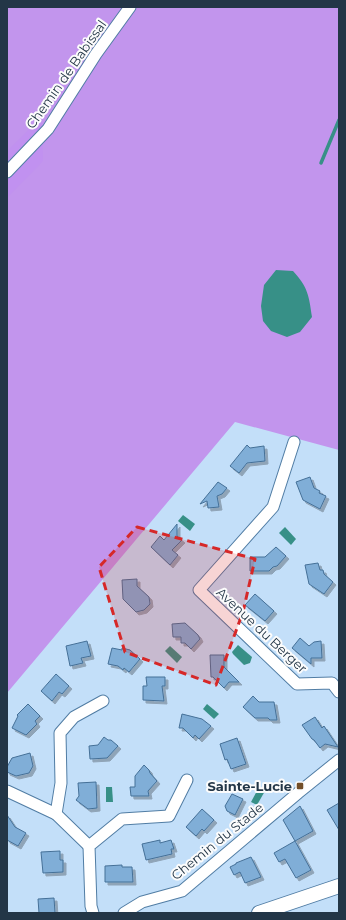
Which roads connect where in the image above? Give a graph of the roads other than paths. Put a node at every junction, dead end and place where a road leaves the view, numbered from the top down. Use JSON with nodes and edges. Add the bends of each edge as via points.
{"nodes":[{"id":1,"x":130,"y":7,"type":"edge"},
{"id":2,"x":7,"y":172,"type":"edge"},
{"id":3,"x":294,"y":442,"type":"dead end"},
{"id":4,"x":336,"y":680,"type":"edge"},
{"id":5,"x":339,"y":692,"type":"edge"},
{"id":6,"x":103,"y":701,"type":"dead end"},
{"id":7,"x":339,"y":760,"type":"edge"},
{"id":8,"x":187,"y":780,"type":"dead end"},
{"id":9,"x":7,"y":791,"type":"edge"},
{"id":10,"x":56,"y":814,"type":"junction"},
{"id":11,"x":89,"y":846,"type":"junction"},
{"id":12,"x":339,"y":886,"type":"edge"},
{"id":13,"x":93,"y":913,"type":"edge"},
{"id":14,"x":124,"y":913,"type":"edge"},
{"id":15,"x":259,"y":913,"type":"edge"}],
"edges":[{"from":1,"to":2,"type":"street","name":"Chemin de Babissal","via":[[48,128]]},
{"from":3,"to":4,"type":"street","name":"Avenue du Berger","via":[[273,507],[200,590],[298,684]]},
{"from":4,"to":5,"type":"street","name":"Avenue du Berger"},
{"from":6,"to":10,"type":"street","via":[[74,717],[60,733],[61,783]]},
{"from":7,"to":14,"type":"street","name":"Chemin du Stade","via":[[182,891],[142,902]]},
{"from":8,"to":11,"type":"street","via":[[169,816],[122,819]]},
{"from":9,"to":10,"type":"street"},
{"from":10,"to":11,"type":"street"},
{"from":11,"to":13,"type":"street","via":[[90,906]]},
{"from":12,"to":15,"type":"street"}]}
